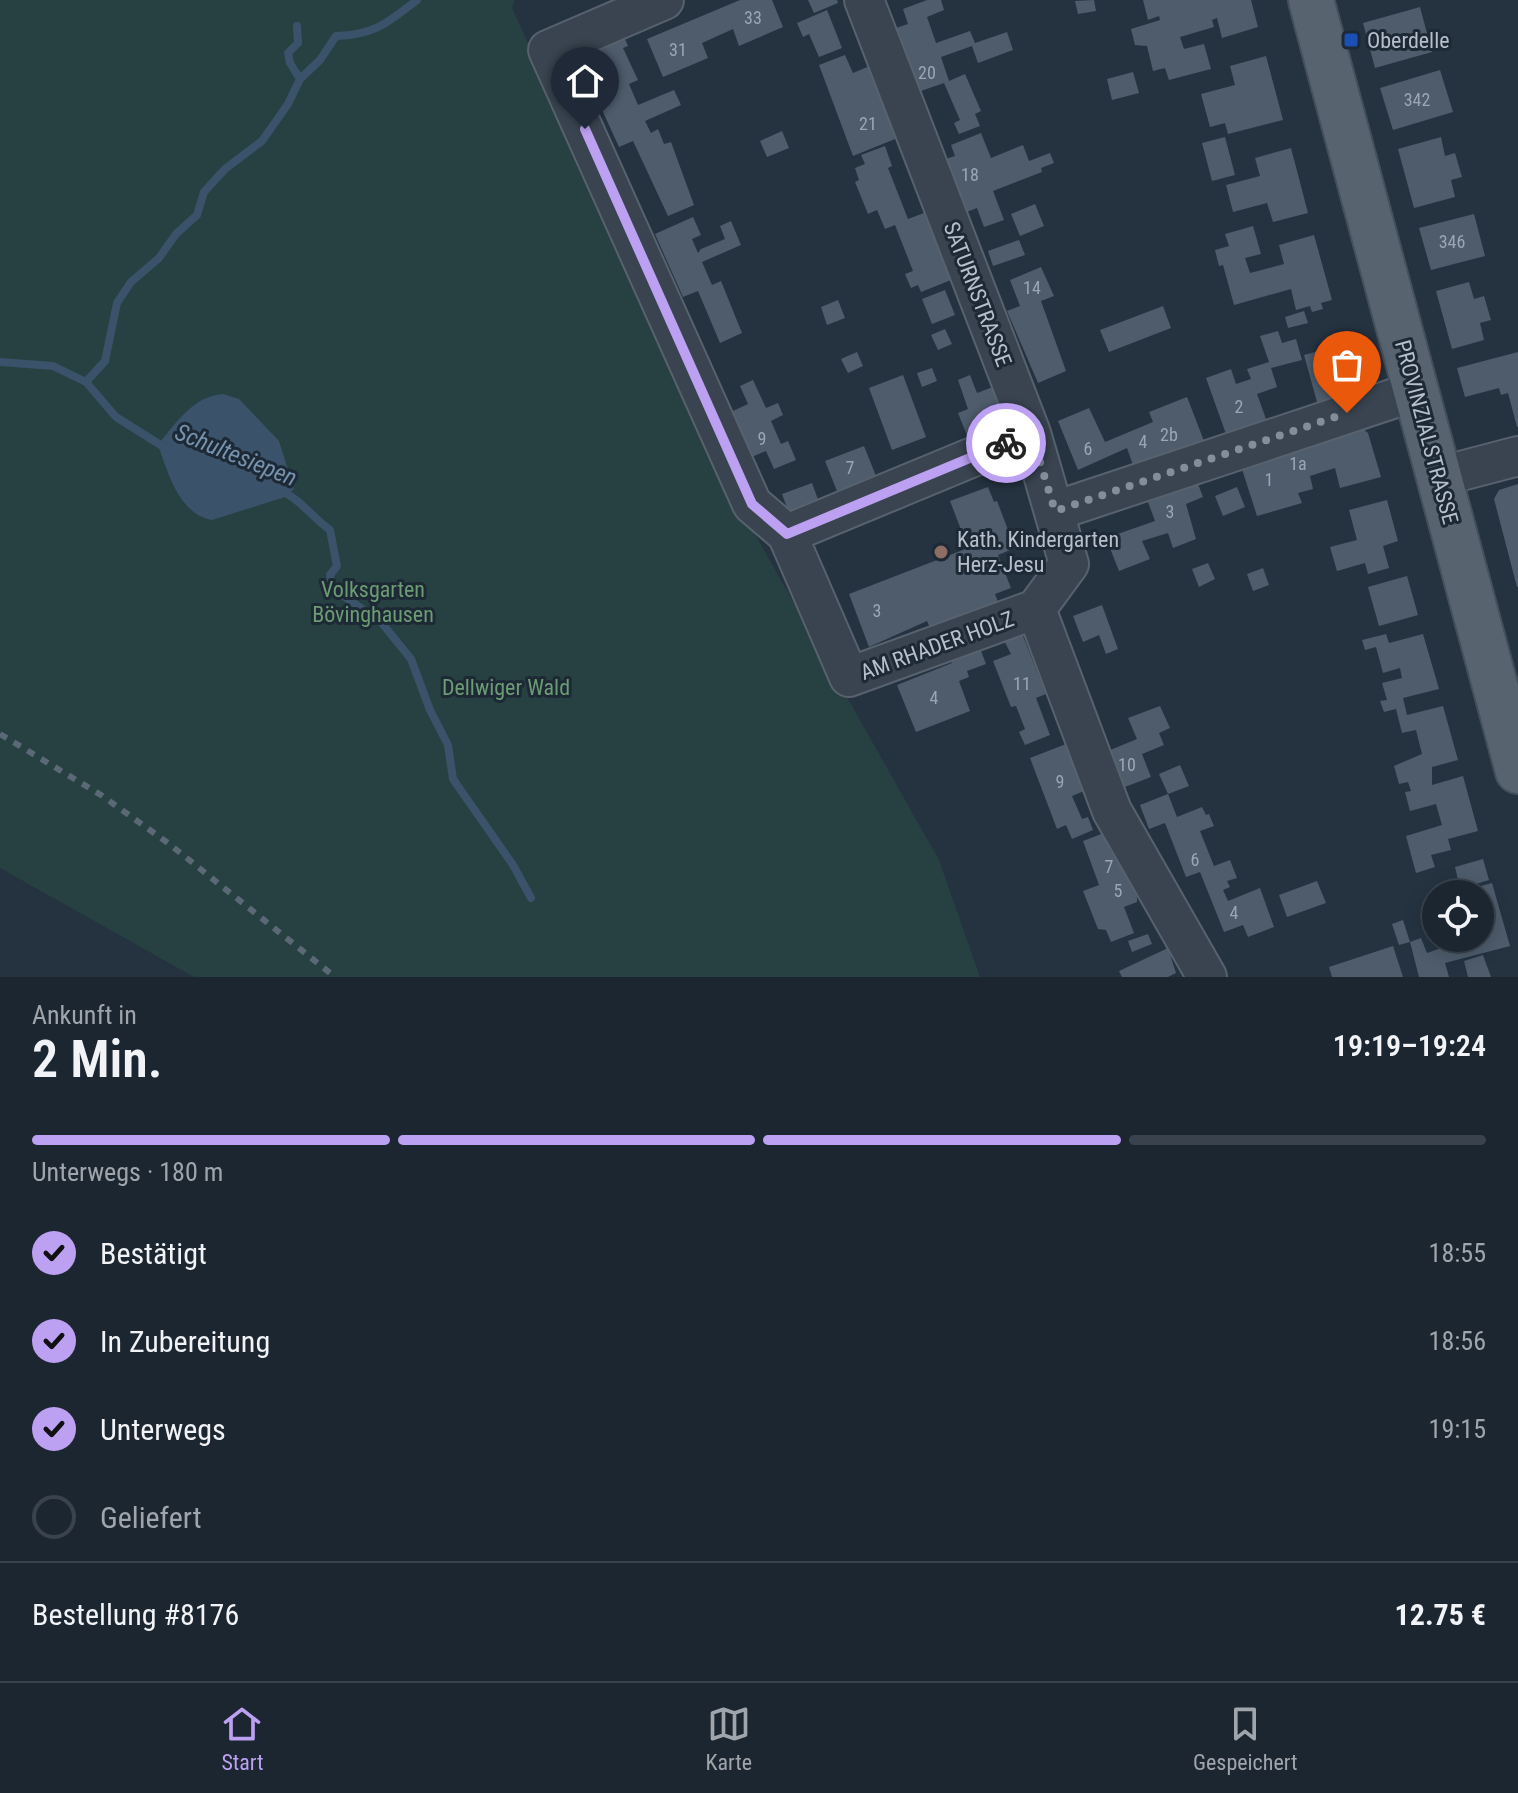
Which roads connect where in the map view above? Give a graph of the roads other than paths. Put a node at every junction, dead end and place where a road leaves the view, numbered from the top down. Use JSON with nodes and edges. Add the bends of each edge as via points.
{"nodes":[{"id":1,"x":664,"y":0,"type":"edge"},
{"id":2,"x":864,"y":0,"type":"edge"},
{"id":3,"x":1311,"y":0,"type":"edge"},
{"id":4,"x":1416,"y":391,"type":"junction"},
{"id":5,"x":1031,"y":433,"type":"junction"},
{"id":6,"x":1518,"y":456,"type":"edge"},
{"id":7,"x":1438,"y":477,"type":"junction"},
{"id":8,"x":1055,"y":511,"type":"junction"},
{"id":9,"x":787,"y":534,"type":"junction"},
{"id":10,"x":1036,"y":609,"type":"junction"},
{"id":11,"x":1518,"y":771,"type":"edge"},
{"id":12,"x":1207,"y":977,"type":"edge"}],
"edges":[{"from":1,"to":9,"type":"street","name":"AM RHADER HOLZ","via":[[548,50],[752,504]]},
{"from":2,"to":5,"type":"street","name":"SATURNSTRASSE"},
{"from":3,"to":4,"type":"main road","name":"PROVINZIALSTRASSE"},
{"from":4,"to":7,"type":"main road","name":"PROVINZIALSTRASSE"},
{"from":4,"to":8,"type":"street"},
{"from":5,"to":8,"type":"street","name":"SATURNSTRASSE"},
{"from":5,"to":9,"type":"street"},
{"from":6,"to":7,"type":"street"},
{"from":7,"to":11,"type":"main road","name":"PROVINZIALSTRASSE"},
{"from":8,"to":10,"type":"street","name":"SATURNSTRASSE","via":[[1069,564]]},
{"from":9,"to":10,"type":"street","name":"AM RHADER HOLZ","via":[[849,677]]},
{"from":10,"to":12,"type":"street","via":[[1112,811]]}]}
